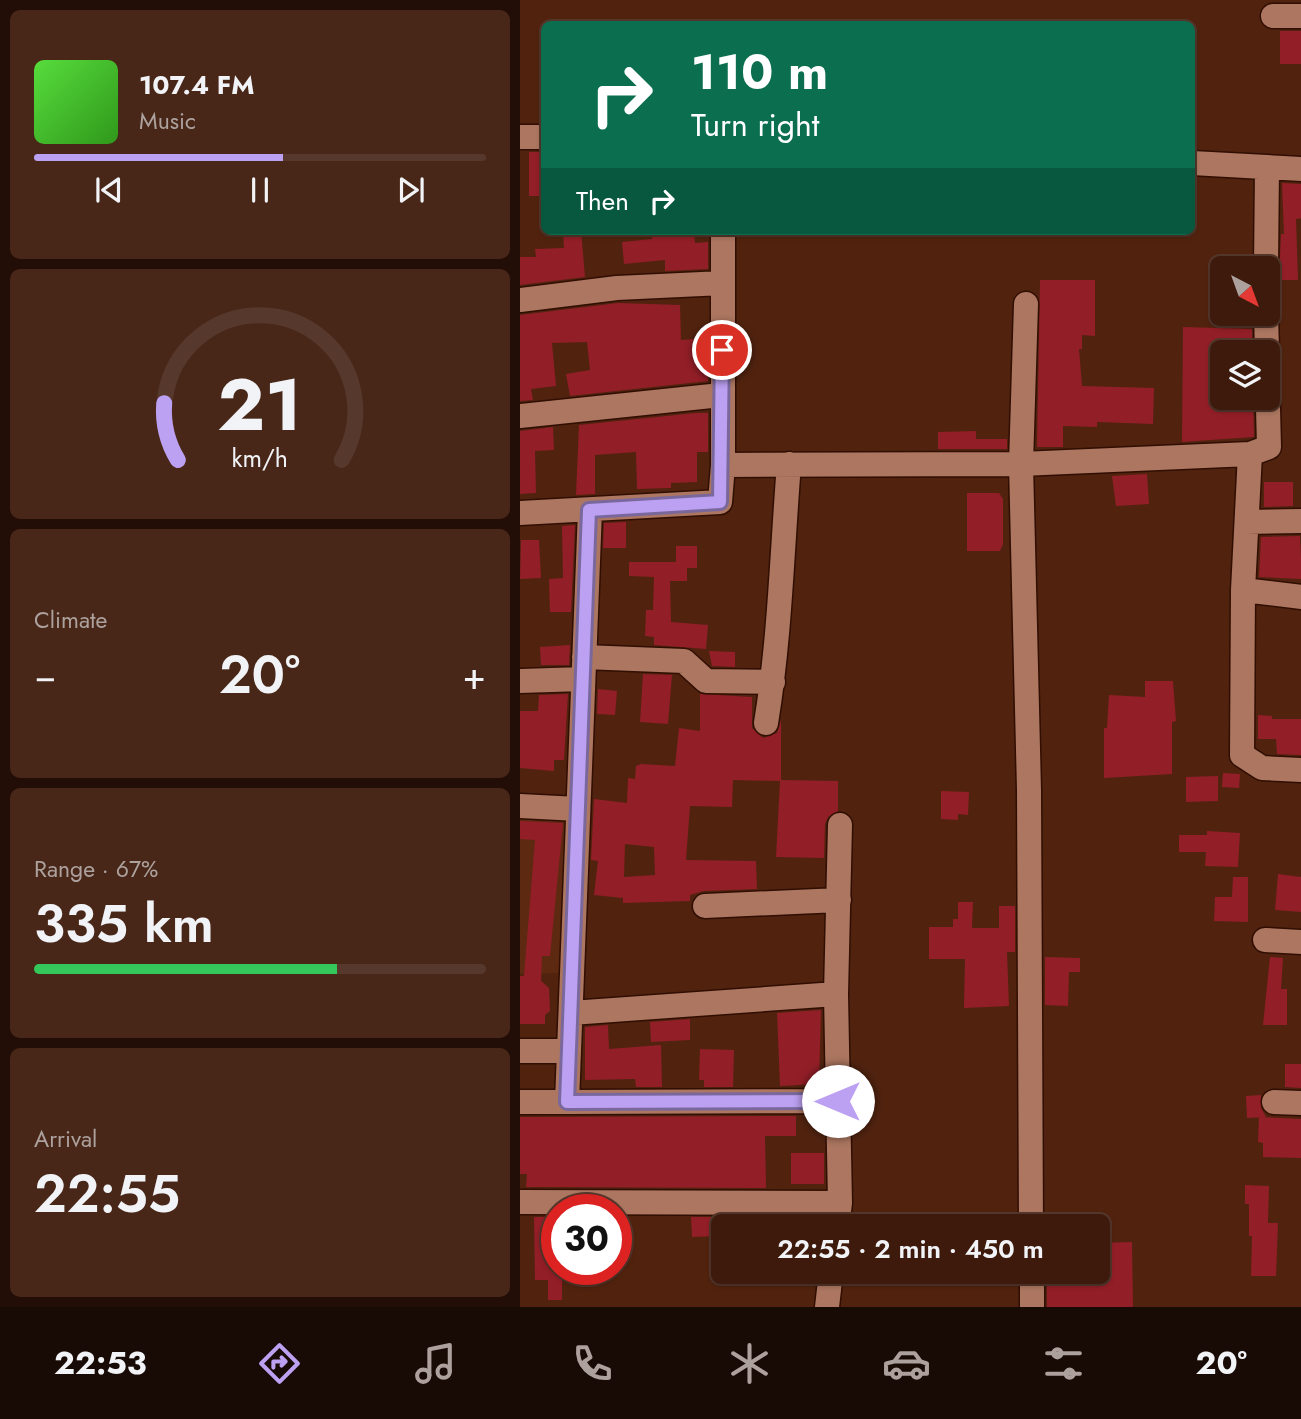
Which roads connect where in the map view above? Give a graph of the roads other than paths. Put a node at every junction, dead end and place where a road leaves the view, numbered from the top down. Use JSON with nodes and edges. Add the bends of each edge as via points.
{"nodes":[{"id":1,"x":1273,"y":16,"type":"dead end"},
{"id":2,"x":1301,"y":16,"type":"edge"},
{"id":3,"x":520,"y":137,"type":"edge"},
{"id":4,"x":541,"y":137,"type":"edge"},
{"id":5,"x":1195,"y":163,"type":"edge"},
{"id":6,"x":1267,"y":167,"type":"junction"},
{"id":7,"x":1301,"y":169,"type":"edge"},
{"id":8,"x":723,"y":235,"type":"edge"},
{"id":9,"x":1266,"y":256,"type":"edge"},
{"id":10,"x":723,"y":283,"type":"junction"},
{"id":11,"x":520,"y":300,"type":"edge"},
{"id":12,"x":1026,"y":304,"type":"dead end"},
{"id":13,"x":721,"y":395,"type":"junction"},
{"id":14,"x":1268,"y":410,"type":"edge"},
{"id":15,"x":520,"y":416,"type":"edge"},
{"id":16,"x":1250,"y":454,"type":"junction"},
{"id":17,"x":789,"y":464,"type":"junction"},
{"id":18,"x":1020,"y":464,"type":"junction"},
{"id":19,"x":723,"y":465,"type":"junction"},
{"id":20,"x":589,"y":510,"type":"junction"},
{"id":21,"x":520,"y":513,"type":"edge"},
{"id":22,"x":1301,"y":521,"type":"edge"},
{"id":23,"x":1247,"y":522,"type":"junction"},
{"id":24,"x":1243,"y":590,"type":"junction"},
{"id":25,"x":1301,"y":597,"type":"edge"},
{"id":26,"x":584,"y":668,"type":"junction"},
{"id":27,"x":520,"y":681,"type":"edge"},
{"id":28,"x":773,"y":682,"type":"junction"},
{"id":29,"x":766,"y":723,"type":"dead end"},
{"id":30,"x":1301,"y":770,"type":"edge"},
{"id":31,"x":520,"y":806,"type":"edge"},
{"id":32,"x":578,"y":809,"type":"junction"},
{"id":33,"x":840,"y":825,"type":"dead end"},
{"id":34,"x":839,"y":900,"type":"junction"},
{"id":35,"x":705,"y":906,"type":"dead end"},
{"id":36,"x":1264,"y":940,"type":"dead end"},
{"id":37,"x":1301,"y":942,"type":"edge"},
{"id":38,"x":836,"y":994,"type":"junction"},
{"id":39,"x":571,"y":1013,"type":"junction"},
{"id":40,"x":520,"y":1051,"type":"edge"},
{"id":41,"x":569,"y":1051,"type":"junction"},
{"id":42,"x":838,"y":1101,"type":"junction"},
{"id":43,"x":520,"y":1102,"type":"edge"},
{"id":44,"x":567,"y":1102,"type":"junction"},
{"id":45,"x":1274,"y":1102,"type":"dead end"},
{"id":46,"x":1301,"y":1103,"type":"edge"},
{"id":47,"x":520,"y":1202,"type":"edge"},
{"id":48,"x":814,"y":1214,"type":"edge"},
{"id":49,"x":838,"y":1214,"type":"edge"},
{"id":50,"x":1031,"y":1214,"type":"edge"},
{"id":51,"x":830,"y":1284,"type":"edge"},
{"id":52,"x":1032,"y":1284,"type":"edge"},
{"id":53,"x":827,"y":1307,"type":"edge"},
{"id":54,"x":1032,"y":1307,"type":"edge"}],
"edges":[{"from":1,"to":2,"type":"street"},
{"from":3,"to":4,"type":"street"},
{"from":5,"to":6,"type":"street"},
{"from":6,"to":7,"type":"street"},
{"from":6,"to":9,"type":"street"},
{"from":8,"to":10,"type":"street"},
{"from":10,"to":11,"type":"street","via":[[617,288]]},
{"from":10,"to":13,"type":"street"},
{"from":12,"to":18,"type":"street"},
{"from":13,"to":15,"type":"street"},
{"from":13,"to":19,"type":"street"},
{"from":14,"to":16,"type":"street","via":[[1269,447]]},
{"from":16,"to":18,"type":"street"},
{"from":16,"to":23,"type":"street"},
{"from":17,"to":18,"type":"street"},
{"from":17,"to":19,"type":"street"},
{"from":17,"to":28,"type":"street"},
{"from":18,"to":50,"type":"street","via":[[1029,750]]},
{"from":19,"to":20,"type":"street","via":[[720,502]]},
{"from":20,"to":21,"type":"street"},
{"from":20,"to":26,"type":"street"},
{"from":22,"to":23,"type":"street"},
{"from":23,"to":24,"type":"street"},
{"from":24,"to":25,"type":"street"},
{"from":24,"to":30,"type":"street","via":[[1242,755],[1262,768]]},
{"from":26,"to":27,"type":"street"},
{"from":26,"to":28,"type":"street","via":[[684,661],[706,681]]},
{"from":26,"to":32,"type":"street"},
{"from":28,"to":29,"type":"street"},
{"from":31,"to":32,"type":"street"},
{"from":32,"to":39,"type":"street"},
{"from":33,"to":34,"type":"street"},
{"from":34,"to":35,"type":"street"},
{"from":34,"to":38,"type":"street"},
{"from":36,"to":37,"type":"street"},
{"from":38,"to":39,"type":"street"},
{"from":38,"to":42,"type":"street"},
{"from":39,"to":41,"type":"street"},
{"from":40,"to":41,"type":"street"},
{"from":41,"to":44,"type":"street"},
{"from":42,"to":44,"type":"street"},
{"from":42,"to":49,"type":"street"},
{"from":43,"to":44,"type":"street"},
{"from":45,"to":46,"type":"street"},
{"from":47,"to":48,"type":"street"},
{"from":51,"to":53,"type":"street"},
{"from":52,"to":54,"type":"street"}]}
